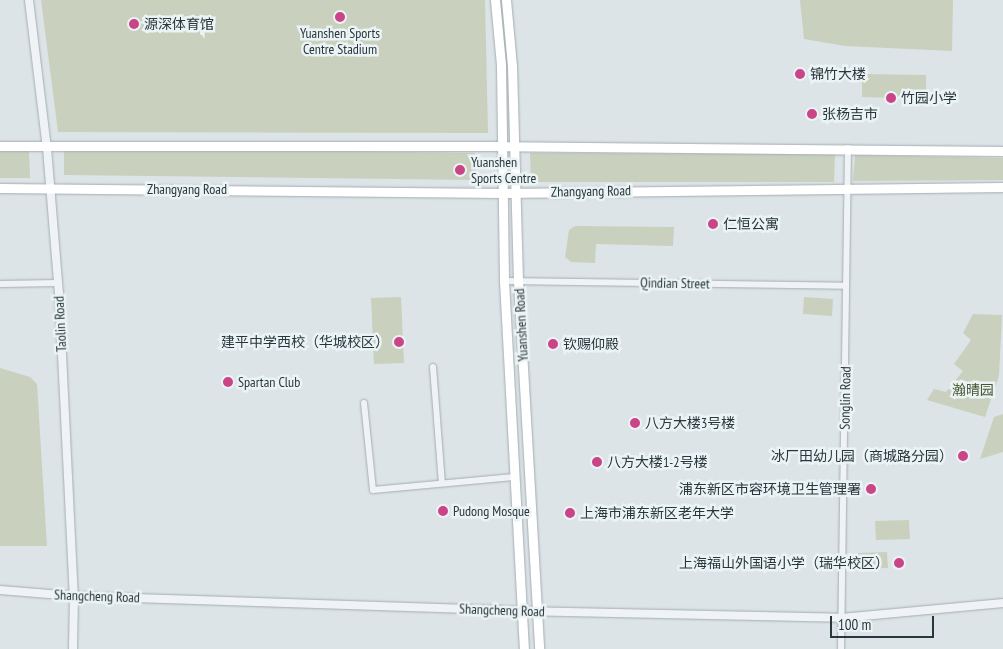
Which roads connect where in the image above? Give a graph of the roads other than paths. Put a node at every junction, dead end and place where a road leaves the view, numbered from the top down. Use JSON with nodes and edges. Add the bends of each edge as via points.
{"nodes":[{"id":1,"x":29,"y":0,"type":"edge"},
{"id":2,"x":495,"y":0,"type":"edge"},
{"id":3,"x":506,"y":0,"type":"edge"},
{"id":4,"x":0,"y":146,"type":"edge"},
{"id":5,"x":502,"y":146,"type":"junction"},
{"id":6,"x":514,"y":146,"type":"junction"},
{"id":7,"x":47,"y":148,"type":"junction"},
{"id":8,"x":848,"y":148,"type":"junction"},
{"id":9,"x":1003,"y":151,"type":"edge"},
{"id":10,"x":1003,"y":187,"type":"edge"},
{"id":11,"x":0,"y":188,"type":"edge"},
{"id":12,"x":847,"y":189,"type":"junction"},
{"id":13,"x":50,"y":190,"type":"junction"},
{"id":14,"x":501,"y":193,"type":"junction"},
{"id":15,"x":516,"y":193,"type":"junction"},
{"id":16,"x":504,"y":281,"type":"junction"},
{"id":17,"x":518,"y":281,"type":"junction"},
{"id":18,"x":58,"y":283,"type":"junction"},
{"id":19,"x":0,"y":284,"type":"edge"},
{"id":20,"x":846,"y":286,"type":"junction"},
{"id":21,"x":433,"y":367,"type":"dead end"},
{"id":22,"x":364,"y":403,"type":"dead end"},
{"id":23,"x":513,"y":477,"type":"junction"},
{"id":24,"x":442,"y":483,"type":"junction"},
{"id":25,"x":0,"y":590,"type":"edge"},
{"id":26,"x":74,"y":596,"type":"junction"},
{"id":27,"x":1003,"y":602,"type":"edge"},
{"id":28,"x":520,"y":611,"type":"junction"},
{"id":29,"x":536,"y":611,"type":"junction"},
{"id":30,"x":841,"y":618,"type":"junction"},
{"id":31,"x":73,"y":649,"type":"edge"},
{"id":32,"x":524,"y":649,"type":"edge"},
{"id":33,"x":540,"y":649,"type":"edge"},
{"id":34,"x":841,"y":649,"type":"edge"}],
"edges":[{"from":1,"to":7,"type":"street","name":"Taolin Road"},
{"from":2,"to":5,"type":"main road","name":"Yuanshen Road","via":[[501,65]]},
{"from":3,"to":6,"type":"main road","name":"Yuanshen Road"},
{"from":4,"to":7,"type":"main road"},
{"from":5,"to":6,"type":"main road"},
{"from":5,"to":7,"type":"main road"},
{"from":5,"to":14,"type":"main road","name":"Yuanshen Road"},
{"from":6,"to":8,"type":"main road"},
{"from":6,"to":15,"type":"main road","name":"Yuanshen Road"},
{"from":7,"to":13,"type":"street","name":"Taolin Road"},
{"from":8,"to":9,"type":"main road"},
{"from":8,"to":12,"type":"street","name":"Songlin Road"},
{"from":10,"to":12,"type":"main road","name":"Zhangyang Road"},
{"from":11,"to":13,"type":"main road","name":"Zhangyang Road"},
{"from":12,"to":15,"type":"main road","name":"Zhangyang Road"},
{"from":12,"to":20,"type":"street","name":"Songlin Road"},
{"from":13,"to":14,"type":"main road","name":"Zhangyang Road"},
{"from":13,"to":18,"type":"street","name":"Taolin Road"},
{"from":14,"to":15,"type":"main road","name":"Zhangyang Road"},
{"from":14,"to":16,"type":"main road","name":"Yuanshen Road"},
{"from":15,"to":17,"type":"main road","name":"Yuanshen Road"},
{"from":16,"to":17,"type":"street","name":"Qindian Street"},
{"from":16,"to":23,"type":"main road","name":"Yuanshen Road"},
{"from":17,"to":20,"type":"street","name":"Qindian Street"},
{"from":17,"to":29,"type":"main road","name":"Yuanshen Road"},
{"from":18,"to":19,"type":"street"},
{"from":18,"to":26,"type":"street","name":"Taolin Road"},
{"from":20,"to":30,"type":"street","name":"Songlin Road"},
{"from":21,"to":24,"type":"street"},
{"from":22,"to":24,"type":"street","via":[[373,490]]},
{"from":23,"to":24,"type":"street"},
{"from":23,"to":28,"type":"main road","name":"Yuanshen Road"},
{"from":25,"to":26,"type":"street","name":"Shangcheng Road"},
{"from":26,"to":28,"type":"street","name":"Shangcheng Road"},
{"from":26,"to":31,"type":"street","name":"Taolin Road"},
{"from":27,"to":30,"type":"street","name":"Shangcheng Road"},
{"from":28,"to":29,"type":"street","name":"Shangcheng Road"},
{"from":28,"to":32,"type":"main road","name":"Yuanshen Road"},
{"from":29,"to":30,"type":"street","name":"Shangcheng Road"},
{"from":29,"to":33,"type":"main road","name":"Yuanshen Road"},
{"from":30,"to":34,"type":"street","name":"Songlin Road"}]}
